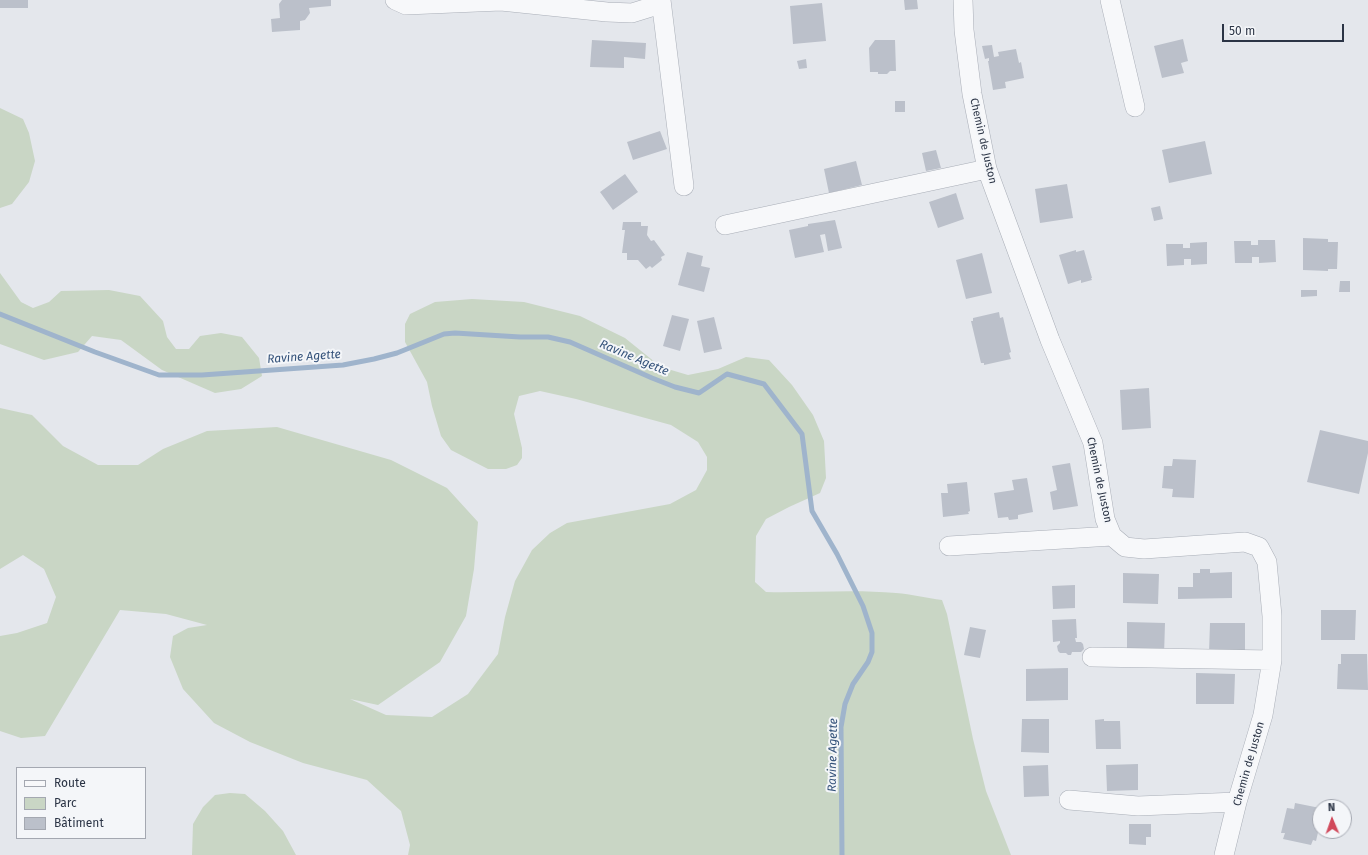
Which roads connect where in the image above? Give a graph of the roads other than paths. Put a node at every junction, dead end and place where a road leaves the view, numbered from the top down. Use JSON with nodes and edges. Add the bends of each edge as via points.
{"nodes":[{"id":1,"x":395,"y":0,"type":"edge"},
{"id":2,"x":963,"y":0,"type":"edge"},
{"id":3,"x":1110,"y":0,"type":"edge"},
{"id":4,"x":661,"y":2,"type":"edge"},
{"id":5,"x":582,"y":4,"type":"edge"},
{"id":6,"x":1135,"y":107,"type":"dead end"},
{"id":7,"x":987,"y":169,"type":"junction"},
{"id":8,"x":684,"y":186,"type":"dead end"},
{"id":9,"x":725,"y":226,"type":"dead end"},
{"id":10,"x":1112,"y":536,"type":"junction"},
{"id":11,"x":949,"y":546,"type":"dead end"},
{"id":12,"x":1092,"y":657,"type":"dead end"},
{"id":13,"x":1272,"y":660,"type":"junction"},
{"id":14,"x":1069,"y":800,"type":"dead end"},
{"id":15,"x":1237,"y":802,"type":"junction"},
{"id":16,"x":1224,"y":855,"type":"edge"}],
"edges":[{"from":1,"to":5,"type":"street","via":[[406,5],[501,1]]},
{"from":2,"to":7,"type":"street","name":"Chemin de Juston","via":[[972,94]]},
{"from":3,"to":6,"type":"street"},
{"from":4,"to":5,"type":"street","via":[[632,13],[607,12]]},
{"from":4,"to":8,"type":"street"},
{"from":7,"to":9,"type":"street"},
{"from":7,"to":10,"type":"street","name":"Chemin de Juston","via":[[1050,340],[1093,443],[1105,519]]},
{"from":10,"to":11,"type":"street"},
{"from":10,"to":13,"type":"street","name":"Chemin de Juston","via":[[1125,547],[1144,549],[1245,542],[1259,546],[1267,562],[1272,616]]},
{"from":12,"to":13,"type":"street"},
{"from":13,"to":15,"type":"street","name":"Chemin de Juston","via":[[1263,715]]},
{"from":14,"to":15,"type":"street","via":[[1138,806]]},
{"from":15,"to":16,"type":"street","name":"Chemin de Juston"}]}
